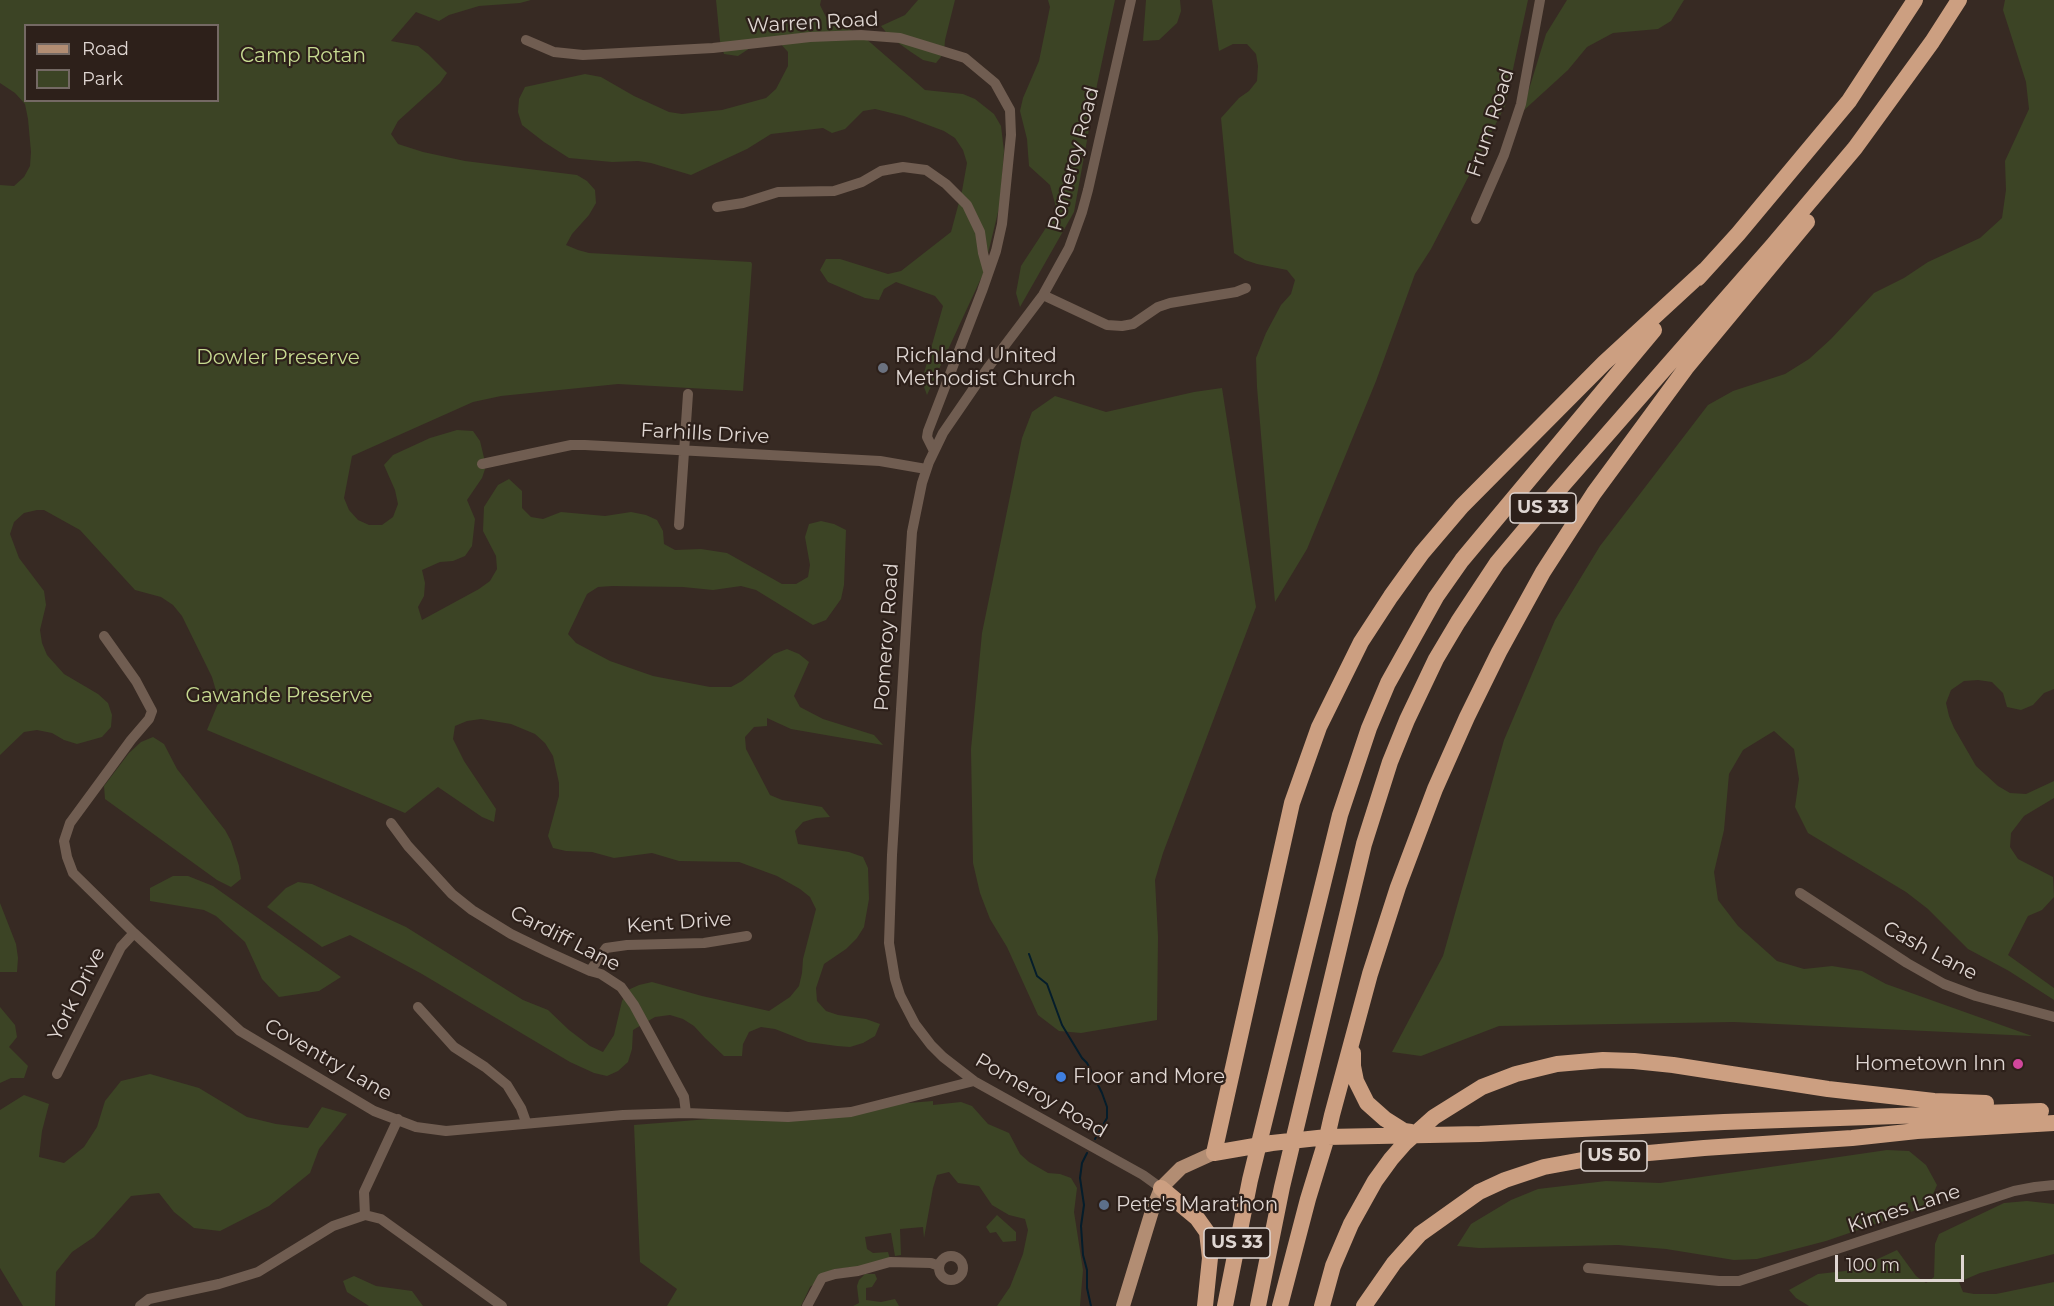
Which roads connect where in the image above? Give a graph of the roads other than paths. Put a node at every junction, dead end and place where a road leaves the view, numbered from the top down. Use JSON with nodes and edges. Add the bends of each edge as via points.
{"nodes":[{"id":1,"x":1131,"y":0,"type":"edge"},
{"id":2,"x":1540,"y":0,"type":"edge"},
{"id":3,"x":1915,"y":0,"type":"edge"},
{"id":4,"x":1959,"y":0,"type":"edge"},
{"id":5,"x":526,"y":40,"type":"dead end"},
{"id":6,"x":1932,"y":42,"type":"junction"},
{"id":7,"x":717,"y":207,"type":"dead end"},
{"id":8,"x":1476,"y":219,"type":"dead end"},
{"id":9,"x":1705,"y":270,"type":"junction"},
{"id":10,"x":988,"y":271,"type":"junction"},
{"id":11,"x":1246,"y":288,"type":"dead end"},
{"id":12,"x":1043,"y":296,"type":"junction"},
{"id":13,"x":688,"y":394,"type":"dead end"},
{"id":14,"x":683,"y":451,"type":"junction"},
{"id":15,"x":934,"y":451,"type":"junction"},
{"id":16,"x":482,"y":464,"type":"dead end"},
{"id":17,"x":926,"y":469,"type":"junction"},
{"id":18,"x":679,"y":525,"type":"dead end"},
{"id":19,"x":104,"y":636,"type":"dead end"},
{"id":20,"x":391,"y":823,"type":"dead end"},
{"id":21,"x":1800,"y":893,"type":"dead end"},
{"id":22,"x":134,"y":933,"type":"junction"},
{"id":23,"x":747,"y":936,"type":"dead end"},
{"id":24,"x":590,"y":971,"type":"junction"},
{"id":25,"x":418,"y":1007,"type":"dead end"},
{"id":26,"x":2054,"y":1017,"type":"edge"},
{"id":27,"x":1354,"y":1036,"type":"junction"},
{"id":28,"x":57,"y":1074,"type":"dead end"},
{"id":29,"x":974,"y":1081,"type":"junction"},
{"id":30,"x":2048,"y":1111,"type":"edge"},
{"id":31,"x":686,"y":1113,"type":"junction"},
{"id":32,"x":398,"y":1119,"type":"junction"},
{"id":33,"x":526,"y":1122,"type":"junction"},
{"id":34,"x":2054,"y":1123,"type":"edge"},
{"id":35,"x":1631,"y":1128,"type":"junction"},
{"id":36,"x":1917,"y":1131,"type":"junction"},
{"id":37,"x":1423,"y":1135,"type":"junction"},
{"id":38,"x":1327,"y":1137,"type":"junction"},
{"id":39,"x":1214,"y":1153,"type":"junction"},
{"id":40,"x":2054,"y":1185,"type":"edge"},
{"id":41,"x":1161,"y":1188,"type":"junction"},
{"id":42,"x":365,"y":1215,"type":"junction"},
{"id":43,"x":939,"y":1266,"type":"dead end"},
{"id":44,"x":1588,"y":1268,"type":"dead end"},
{"id":45,"x":140,"y":1306,"type":"edge"},
{"id":46,"x":502,"y":1306,"type":"edge"},
{"id":47,"x":807,"y":1306,"type":"edge"},
{"id":48,"x":1123,"y":1306,"type":"edge"},
{"id":49,"x":1204,"y":1306,"type":"edge"},
{"id":50,"x":1225,"y":1306,"type":"edge"},
{"id":51,"x":1258,"y":1306,"type":"edge"},
{"id":52,"x":1280,"y":1306,"type":"edge"},
{"id":53,"x":1322,"y":1306,"type":"edge"},
{"id":54,"x":1364,"y":1306,"type":"edge"}],
"edges":[{"from":1,"to":12,"type":"street","name":"Pomeroy Road","via":[[1083,212]]},
{"from":2,"to":8,"type":"street","name":"Frum Road","via":[[1521,104]]},
{"from":3,"to":9,"type":"highway","number":"US 33","via":[[1849,100]]},
{"from":4,"to":6,"type":"highway","number":"US 33"},
{"from":5,"to":10,"type":"street","name":"Warren Road","via":[[554,52],[594,55],[861,34],[900,38],[965,58],[995,83],[1010,110],[1006,196]]},
{"from":6,"to":27,"type":"highway","via":[[1906,93],[1880,130],[1647,419],[1543,572],[1499,652],[1434,789],[1398,887]]},
{"from":6,"to":51,"type":"highway","number":"US 33","via":[[1855,148],[1497,563],[1458,622],[1420,692],[1379,793],[1364,844],[1282,1186]]},
{"from":7,"to":10,"type":"street","via":[[778,192],[834,191],[880,171],[903,167],[926,170],[967,205],[980,232]]},
{"from":9,"to":39,"type":"highway","via":[[1604,363],[1462,506],[1415,562],[1361,642],[1319,727],[1292,803]]},
{"from":9,"to":50,"type":"highway","number":"US 33","via":[[1462,560],[1436,597],[1388,683],[1340,815],[1250,1180]]},
{"from":10,"to":15,"type":"street","name":"Warren Road","via":[[928,431]]},
{"from":11,"to":12,"type":"street","via":[[1170,303],[1122,326],[1107,325]]},
{"from":12,"to":15,"type":"street","name":"Pomeroy Road","via":[[958,410]]},
{"from":13,"to":14,"type":"street"},
{"from":14,"to":16,"type":"street","name":"Farhills Drive","via":[[571,445]]},
{"from":14,"to":17,"type":"street","name":"Farhills Drive","via":[[880,461]]},
{"from":14,"to":18,"type":"street"},
{"from":15,"to":17,"type":"street","name":"Pomeroy Road"},
{"from":17,"to":29,"type":"street","name":"Pomeroy Road","via":[[912,532],[889,943],[897,987],[915,1024],[943,1057]]},
{"from":19,"to":22,"type":"street","name":"Coventry Lane","via":[[153,711],[70,823],[64,841],[74,873]]},
{"from":20,"to":24,"type":"street","name":"Cardiff Lane","via":[[452,894],[472,910]]},
{"from":21,"to":26,"type":"street","name":"Cash Lane","via":[[1944,984]]},
{"from":22,"to":28,"type":"street","name":"York Drive","via":[[121,947]]},
{"from":22,"to":32,"type":"street","name":"Coventry Lane","via":[[240,1030],[374,1111]]},
{"from":23,"to":24,"type":"street","name":"Kent Drive","via":[[704,943],[606,948]]},
{"from":24,"to":31,"type":"street","name":"Cardiff Lane","via":[[621,987],[634,1005],[684,1098]]},
{"from":25,"to":33,"type":"street","via":[[454,1047],[507,1085]]},
{"from":27,"to":37,"type":"highway","via":[[1353,1066],[1367,1103],[1404,1131]]},
{"from":27,"to":38,"type":"highway"},
{"from":29,"to":31,"type":"street","name":"Coventry Lane","via":[[851,1112],[788,1117]]},
{"from":29,"to":41,"type":"street","name":"Pomeroy Road","via":[[1143,1174]]},
{"from":30,"to":35,"type":"highway"},
{"from":30,"to":53,"type":"highway","via":[[1828,1089],[1673,1065],[1603,1060],[1557,1064],[1516,1074],[1482,1087],[1434,1117],[1391,1159],[1346,1234]]},
{"from":31,"to":33,"type":"street","name":"Coventry Lane"},
{"from":32,"to":33,"type":"street","name":"Coventry Lane","via":[[446,1131]]},
{"from":32,"to":42,"type":"street","via":[[364,1192]]},
{"from":34,"to":36,"type":"highway","number":"US 50"},
{"from":35,"to":36,"type":"highway","via":[[1725,1133],[1869,1128]]},
{"from":35,"to":37,"type":"highway"},
{"from":36,"to":54,"type":"highway","number":"US 50","via":[[1593,1158],[1544,1167],[1479,1192],[1420,1234]]},
{"from":37,"to":38,"type":"highway"},
{"from":38,"to":39,"type":"highway"},
{"from":38,"to":52,"type":"highway"},
{"from":39,"to":41,"type":"main road","via":[[1181,1168]]},
{"from":40,"to":44,"type":"street","name":"Kimes Lane","via":[[2014,1191],[1739,1281]]},
{"from":41,"to":48,"type":"main road"},
{"from":41,"to":49,"type":"highway","via":[[1197,1218],[1207,1232],[1210,1258]]},
{"from":42,"to":45,"type":"street","via":[[333,1226],[258,1272],[149,1299]]},
{"from":42,"to":46,"type":"street","via":[[381,1219]]},
{"from":43,"to":47,"type":"street","via":[[890,1263],[835,1274],[822,1278]]}]}
